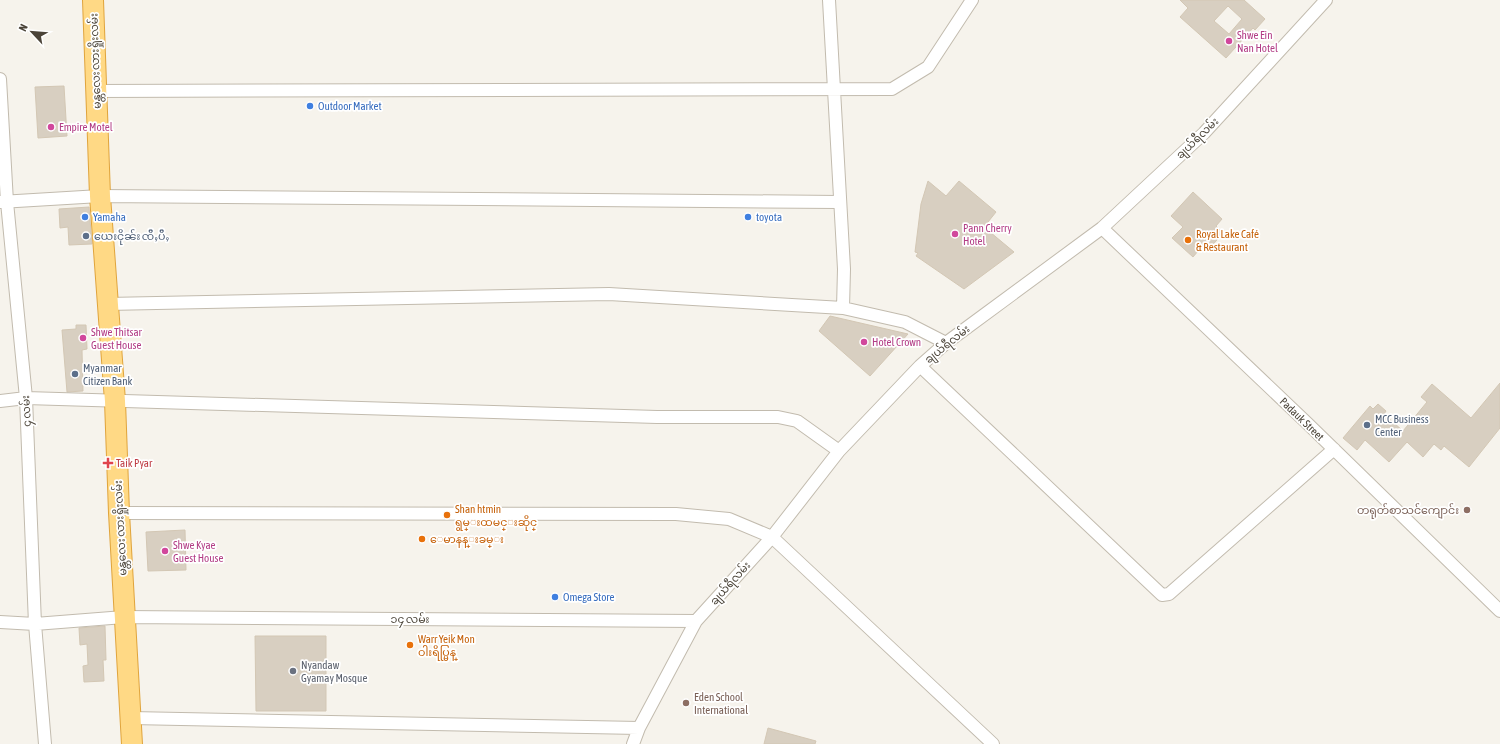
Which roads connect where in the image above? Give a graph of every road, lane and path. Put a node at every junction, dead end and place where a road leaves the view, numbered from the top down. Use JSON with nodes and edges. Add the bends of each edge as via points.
{"nodes":[{"id":1,"x":93,"y":0,"type":"edge"},
{"id":2,"x":829,"y":0,"type":"edge"},
{"id":3,"x":972,"y":0,"type":"edge"},
{"id":4,"x":1326,"y":0,"type":"edge"},
{"id":5,"x":0,"y":79,"type":"edge"},
{"id":6,"x":835,"y":90,"type":"junction"},
{"id":7,"x":95,"y":91,"type":"junction"},
{"id":8,"x":100,"y":196,"type":"junction"},
{"id":9,"x":4,"y":202,"type":"edge"},
{"id":10,"x":839,"y":202,"type":"junction"},
{"id":11,"x":1102,"y":228,"type":"junction"},
{"id":12,"x":107,"y":304,"type":"junction"},
{"id":13,"x":843,"y":308,"type":"junction"},
{"id":14,"x":946,"y":343,"type":"junction"},
{"id":15,"x":920,"y":366,"type":"junction"},
{"id":16,"x":26,"y":398,"type":"junction"},
{"id":17,"x":115,"y":400,"type":"junction"},
{"id":18,"x":0,"y":401,"type":"edge"},
{"id":19,"x":1334,"y":449,"type":"junction"},
{"id":20,"x":839,"y":451,"type":"junction"},
{"id":21,"x":119,"y":514,"type":"junction"},
{"id":22,"x":772,"y":537,"type":"junction"},
{"id":23,"x":1500,"y":611,"type":"edge"},
{"id":24,"x":124,"y":617,"type":"junction"},
{"id":25,"x":696,"y":621,"type":"junction"},
{"id":26,"x":0,"y":622,"type":"edge"},
{"id":27,"x":35,"y":624,"type":"junction"},
{"id":28,"x":131,"y":718,"type":"junction"},
{"id":29,"x":638,"y":728,"type":"junction"},
{"id":30,"x":45,"y":744,"type":"edge"},
{"id":31,"x":132,"y":744,"type":"edge"},
{"id":32,"x":633,"y":744,"type":"edge"},
{"id":33,"x":993,"y":744,"type":"edge"}],
"edges":[{"from":1,"to":7,"type":"highway","name":"မန္တလေး လားရှိုးလမ်း"},
{"from":2,"to":6,"type":"street"},
{"from":3,"to":6,"type":"street","via":[[928,67],[892,89]]},
{"from":4,"to":11,"type":"street","name":"ချယ်ရီလမ်း","via":[[1204,133]]},
{"from":5,"to":9,"type":"street","name":"၄ လမ်း"},
{"from":6,"to":7,"type":"street"},
{"from":6,"to":10,"type":"street"},
{"from":7,"to":8,"type":"highway","name":"မန္တလေး လားရှိုးလမ်း"},
{"from":8,"to":9,"type":"street"},
{"from":8,"to":10,"type":"street"},
{"from":8,"to":12,"type":"highway","name":"မန္တလေး လားရှိုးလမ်း"},
{"from":9,"to":16,"type":"street","name":"၄ လမ်း"},
{"from":10,"to":13,"type":"street","via":[[844,269]]},
{"from":11,"to":14,"type":"street","name":"ချယ်ရီလမ်း"},
{"from":11,"to":19,"type":"street","name":"Padauk Street"},
{"from":12,"to":13,"type":"street","via":[[609,294]]},
{"from":12,"to":17,"type":"highway","name":"မန္တလေး လားရှိုးလမ်း"},
{"from":13,"to":14,"type":"street","via":[[905,322]]},
{"from":14,"to":15,"type":"street","name":"ချယ်ရီလမ်း"},
{"from":15,"to":19,"type":"street","via":[[1162,596],[1170,594]]},
{"from":15,"to":20,"type":"street","name":"ချယ်ရီလမ်း"},
{"from":16,"to":17,"type":"street"},
{"from":16,"to":18,"type":"street"},
{"from":16,"to":27,"type":"street","name":"၄ လမ်း"},
{"from":17,"to":20,"type":"street","via":[[658,417],[778,417],[797,421]]},
{"from":17,"to":21,"type":"highway","name":"မန္တလေး လားရှိုးလမ်း"},
{"from":19,"to":23,"type":"street","name":"Padauk Street"},
{"from":20,"to":22,"type":"street","name":"ချယ်ရီလမ်း"},
{"from":21,"to":22,"type":"street","via":[[676,514],[729,519]]},
{"from":21,"to":24,"type":"highway","name":"မန္တလေး လားရှိုးလမ်း"},
{"from":22,"to":25,"type":"street","name":"ချယ်ရီလမ်း"},
{"from":22,"to":33,"type":"street"},
{"from":24,"to":25,"type":"street","name":"၁၄ လမ်း"},
{"from":24,"to":27,"type":"street","name":"၁၄ လမ်း"},
{"from":24,"to":28,"type":"highway","name":"မန္တလေး လားရှိုးလမ်း"},
{"from":25,"to":29,"type":"street","name":"ချယ်ရီလမ်း"},
{"from":26,"to":27,"type":"street","name":"၁၄ လမ်း"},
{"from":27,"to":30,"type":"street","name":"၄ လမ်း"},
{"from":28,"to":29,"type":"street"},
{"from":28,"to":31,"type":"highway","name":"မန္တလေး လားရှိုးလမ်း"},
{"from":29,"to":32,"type":"street","name":"ချယ်ရီလမ်း"}]}
